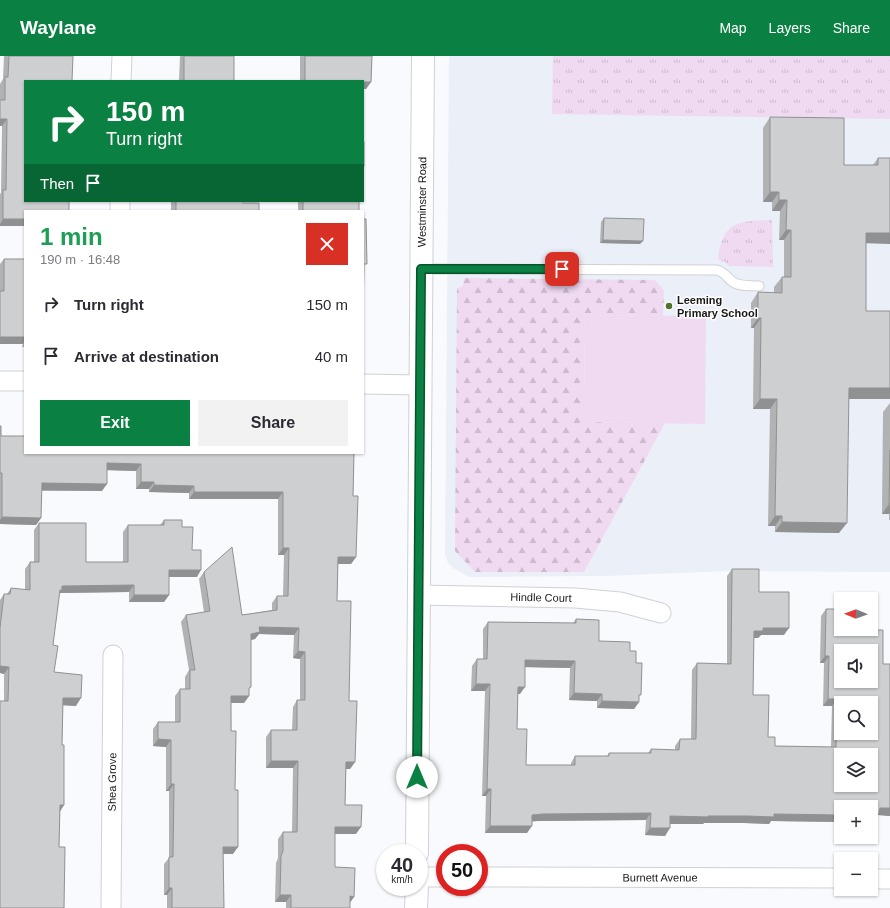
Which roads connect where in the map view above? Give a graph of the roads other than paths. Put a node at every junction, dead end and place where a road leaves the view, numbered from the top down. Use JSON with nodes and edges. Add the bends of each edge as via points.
{"nodes":[{"id":1,"x":122,"y":56,"type":"edge"},
{"id":2,"x":422,"y":56,"type":"edge"},
{"id":3,"x":121,"y":80,"type":"edge"},
{"id":4,"x":421,"y":269,"type":"junction"},
{"id":5,"x":759,"y":286,"type":"dead end"},
{"id":6,"x":0,"y":381,"type":"edge"},
{"id":7,"x":24,"y":381,"type":"edge"},
{"id":8,"x":364,"y":384,"type":"edge"},
{"id":9,"x":420,"y":385,"type":"junction"},
{"id":10,"x":418,"y":595,"type":"junction"},
{"id":11,"x":662,"y":613,"type":"dead end"},
{"id":12,"x":113,"y":655,"type":"dead end"},
{"id":13,"x":417,"y":844,"type":"edge"},
{"id":14,"x":488,"y":877,"type":"edge"},
{"id":15,"x":834,"y":878,"type":"edge"},
{"id":16,"x":878,"y":879,"type":"edge"},
{"id":17,"x":890,"y":879,"type":"edge"},
{"id":18,"x":417,"y":896,"type":"edge"},
{"id":19,"x":111,"y":908,"type":"edge"},
{"id":20,"x":416,"y":908,"type":"edge"}],
"edges":[{"from":1,"to":3,"type":"street"},
{"from":2,"to":4,"type":"main road","name":"Westminster Road"},
{"from":4,"to":5,"type":"lane","via":[[717,270],[724,272],[731,281],[741,285]]},
{"from":4,"to":9,"type":"main road","name":"Westminster Road"},
{"from":6,"to":7,"type":"street"},
{"from":8,"to":9,"type":"street"},
{"from":9,"to":10,"type":"main road","name":"Westminster Road"},
{"from":10,"to":11,"type":"street","name":"Hindle Court","via":[[575,598],[620,602]]},
{"from":10,"to":13,"type":"main road","name":"Westminster Road"},
{"from":12,"to":19,"type":"street","name":"Shea Grove"},
{"from":14,"to":15,"type":"street","name":"Burnett Avenue"},
{"from":16,"to":17,"type":"street"},
{"from":18,"to":20,"type":"main road"}]}
